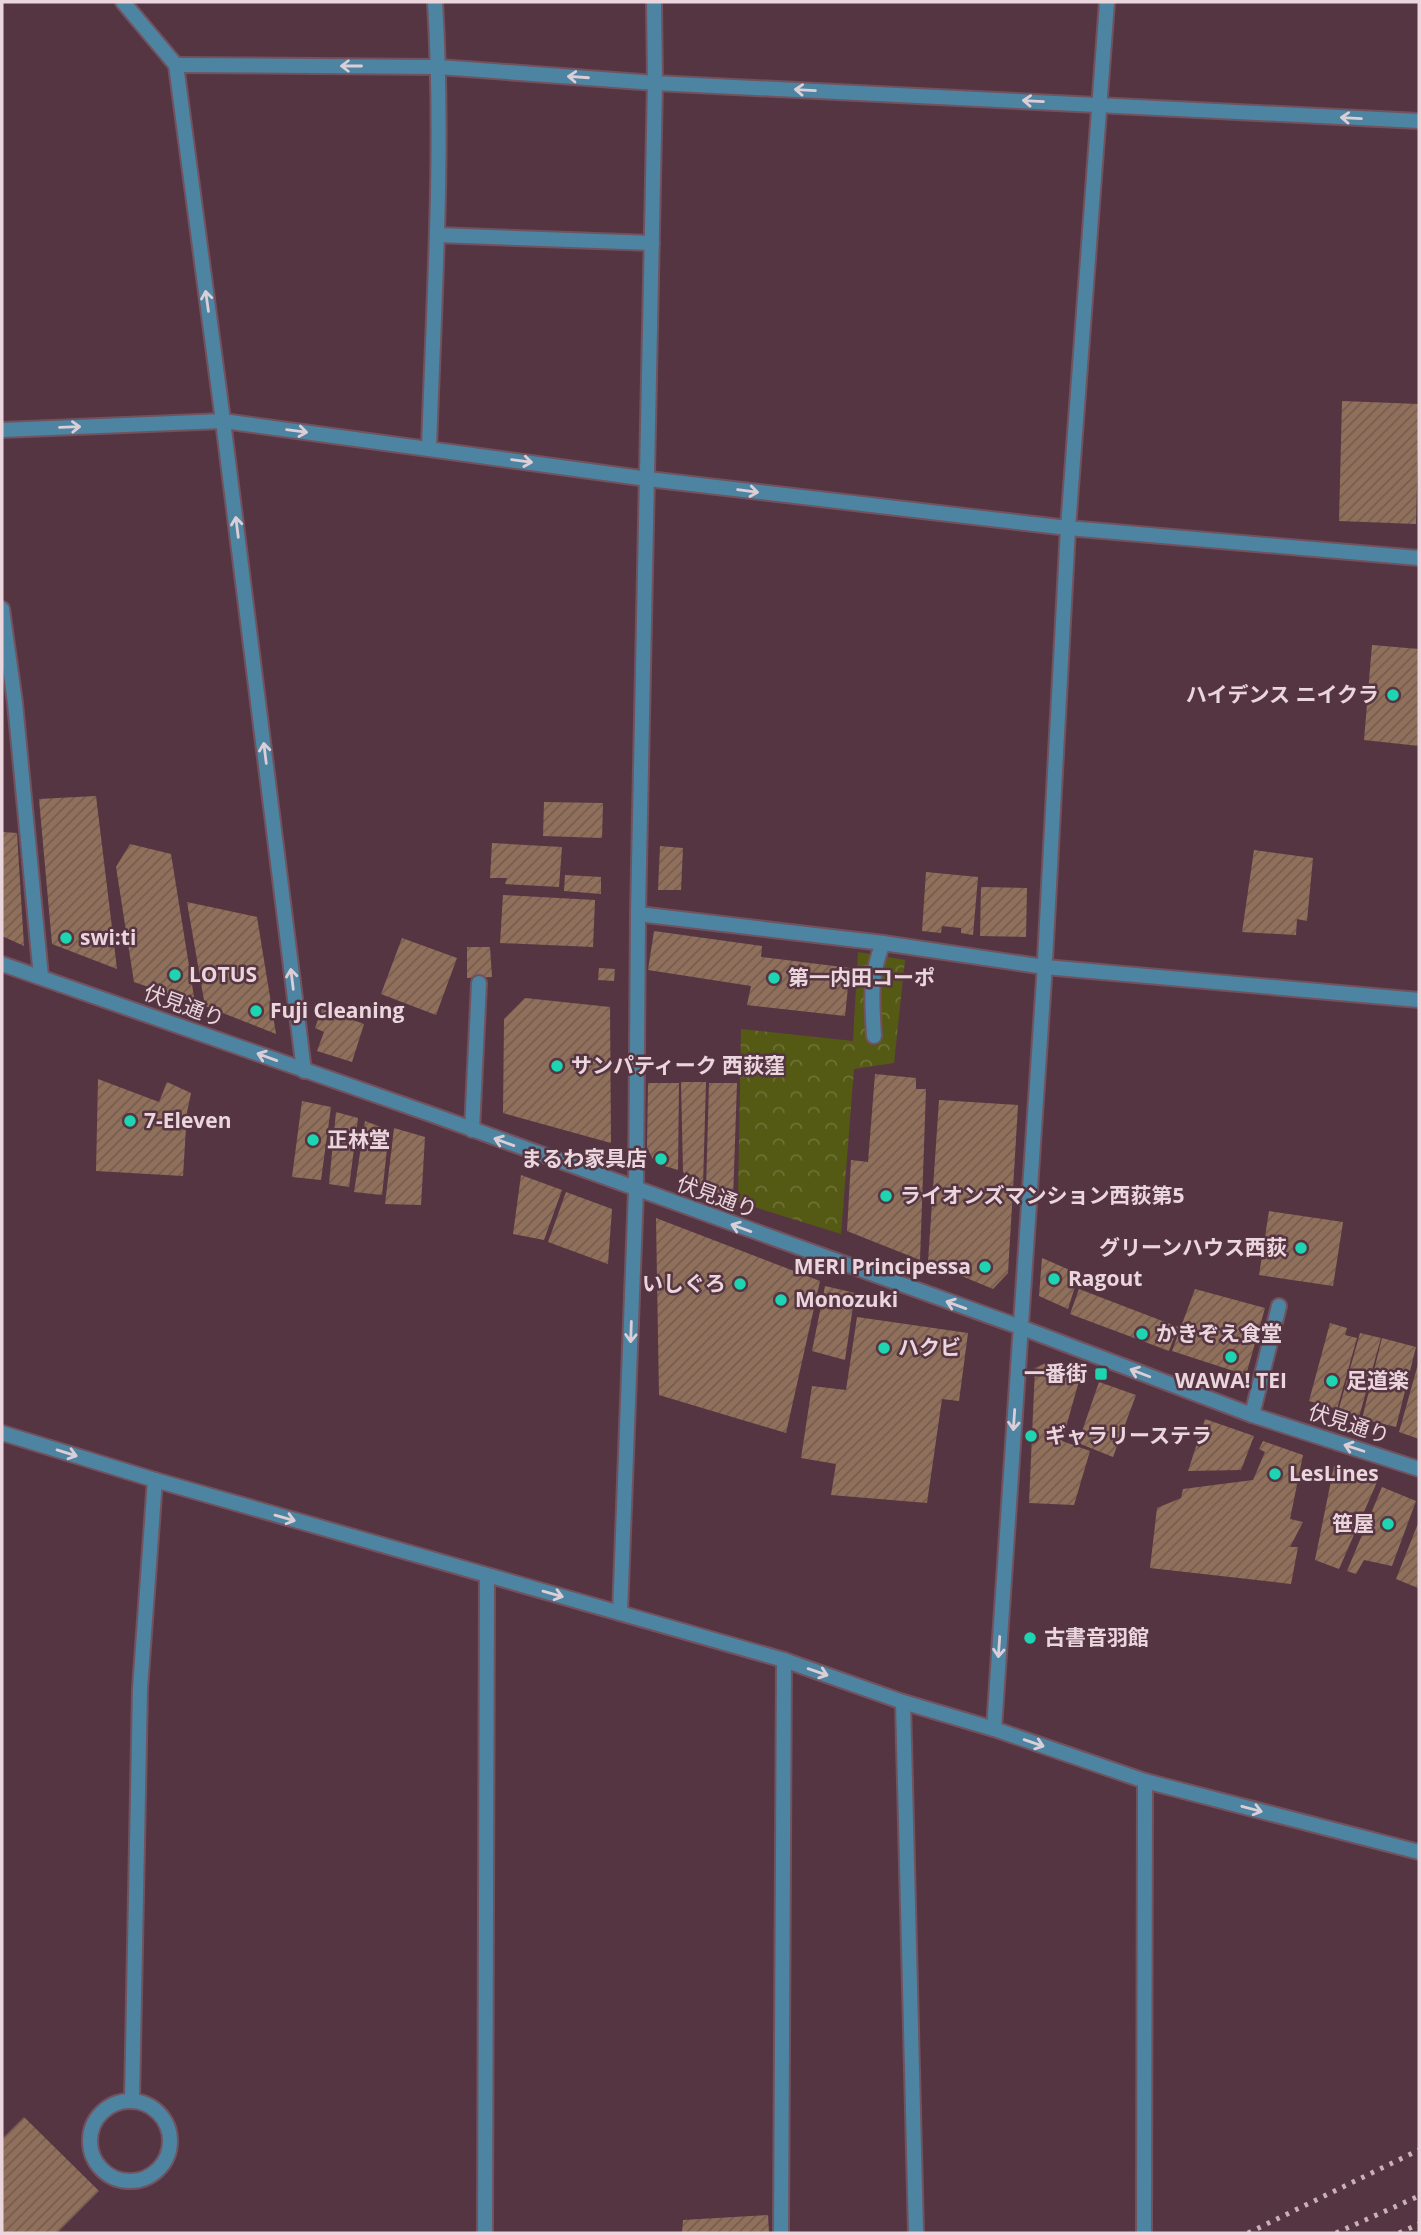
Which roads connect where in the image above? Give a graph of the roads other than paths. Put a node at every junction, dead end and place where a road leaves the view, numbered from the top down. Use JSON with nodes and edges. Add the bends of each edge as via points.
{"nodes":[{"id":1,"x":123,"y":2,"type":"edge"},
{"id":2,"x":435,"y":2,"type":"edge"},
{"id":3,"x":654,"y":2,"type":"edge"},
{"id":4,"x":1107,"y":2,"type":"edge"},
{"id":5,"x":176,"y":65,"type":"junction"},
{"id":6,"x":439,"y":67,"type":"junction"},
{"id":7,"x":655,"y":83,"type":"junction"},
{"id":8,"x":1101,"y":104,"type":"junction"},
{"id":9,"x":1419,"y":121,"type":"edge"},
{"id":10,"x":437,"y":235,"type":"junction"},
{"id":11,"x":652,"y":243,"type":"junction"},
{"id":12,"x":223,"y":421,"type":"junction"},
{"id":13,"x":2,"y":430,"type":"edge"},
{"id":14,"x":429,"y":447,"type":"junction"},
{"id":15,"x":648,"y":479,"type":"junction"},
{"id":16,"x":1068,"y":528,"type":"junction"},
{"id":17,"x":1419,"y":558,"type":"edge"},
{"id":18,"x":2,"y":608,"type":"edge"},
{"id":19,"x":638,"y":914,"type":"junction"},
{"id":20,"x":883,"y":943,"type":"junction"},
{"id":21,"x":2,"y":964,"type":"edge"},
{"id":22,"x":1045,"y":967,"type":"junction"},
{"id":23,"x":41,"y":977,"type":"junction"},
{"id":24,"x":479,"y":983,"type":"dead end"},
{"id":25,"x":1419,"y":1000,"type":"edge"},
{"id":26,"x":874,"y":1036,"type":"dead end"},
{"id":27,"x":304,"y":1070,"type":"junction"},
{"id":28,"x":472,"y":1130,"type":"junction"},
{"id":29,"x":636,"y":1190,"type":"junction"},
{"id":30,"x":1279,"y":1306,"type":"dead end"},
{"id":31,"x":1020,"y":1328,"type":"junction"},
{"id":32,"x":1252,"y":1415,"type":"junction"},
{"id":33,"x":2,"y":1433,"type":"edge"},
{"id":34,"x":1419,"y":1469,"type":"edge"},
{"id":35,"x":155,"y":1480,"type":"junction"},
{"id":36,"x":487,"y":1576,"type":"junction"},
{"id":37,"x":620,"y":1613,"type":"junction"},
{"id":38,"x":784,"y":1660,"type":"junction"},
{"id":39,"x":903,"y":1702,"type":"junction"},
{"id":40,"x":994,"y":1729,"type":"junction"},
{"id":41,"x":1145,"y":1781,"type":"junction"},
{"id":42,"x":1419,"y":1853,"type":"edge"},
{"id":43,"x":131,"y":2101,"type":"junction"},
{"id":44,"x":485,"y":2233,"type":"edge"},
{"id":45,"x":781,"y":2233,"type":"edge"},
{"id":46,"x":916,"y":2233,"type":"edge"},
{"id":47,"x":1144,"y":2233,"type":"edge"}],
"edges":[{"from":1,"to":5,"type":"street"},
{"from":2,"to":6,"type":"street"},
{"from":3,"to":7,"type":"street"},
{"from":4,"to":8,"type":"street"},
{"from":6,"to":5,"type":"street","one_way":true},
{"from":12,"to":5,"type":"street","one_way":true},
{"from":7,"to":6,"type":"street","one_way":true},
{"from":6,"to":10,"type":"street"},
{"from":8,"to":7,"type":"street","one_way":true},
{"from":7,"to":11,"type":"street"},
{"from":9,"to":8,"type":"street","one_way":true},
{"from":8,"to":16,"type":"street"},
{"from":10,"to":11,"type":"street"},
{"from":10,"to":14,"type":"street"},
{"from":11,"to":15,"type":"street"},
{"from":13,"to":12,"type":"street","one_way":true},
{"from":12,"to":14,"type":"street","one_way":true},
{"from":27,"to":12,"type":"street","one_way":true},
{"from":14,"to":15,"type":"street","one_way":true},
{"from":15,"to":16,"type":"street","one_way":true},
{"from":15,"to":19,"type":"street"},
{"from":16,"to":17,"type":"street"},
{"from":16,"to":22,"type":"street"},
{"from":18,"to":23,"type":"street"},
{"from":19,"to":20,"type":"street"},
{"from":19,"to":29,"type":"street"},
{"from":20,"to":22,"type":"street"},
{"from":20,"to":26,"type":"street","via":[[872,984]]},
{"from":21,"to":23,"type":"street","name":"伏見通り"},
{"from":22,"to":25,"type":"street"},
{"from":22,"to":31,"type":"street"},
{"from":27,"to":23,"type":"street","name":"伏見通り","one_way":true},
{"from":24,"to":28,"type":"street"},
{"from":27,"to":28,"type":"street","name":"伏見通り"},
{"from":29,"to":28,"type":"street","name":"伏見通り","one_way":true},
{"from":31,"to":29,"type":"street","name":"伏見通り","one_way":true},
{"from":29,"to":37,"type":"street","one_way":true},
{"from":30,"to":32,"type":"street"},
{"from":32,"to":31,"type":"street","name":"伏見通り","one_way":true},
{"from":31,"to":40,"type":"street","one_way":true},
{"from":34,"to":32,"type":"street","name":"伏見通り","one_way":true},
{"from":33,"to":35,"type":"street","one_way":true},
{"from":35,"to":36,"type":"street","one_way":true},
{"from":35,"to":43,"type":"street","via":[[140,1689]]},
{"from":36,"to":37,"type":"street","one_way":true},
{"from":36,"to":44,"type":"street"},
{"from":37,"to":38,"type":"street"},
{"from":38,"to":39,"type":"street","one_way":true},
{"from":38,"to":45,"type":"street"},
{"from":39,"to":40,"type":"street"},
{"from":39,"to":46,"type":"street"},
{"from":40,"to":41,"type":"street","one_way":true},
{"from":41,"to":42,"type":"street","one_way":true},
{"from":41,"to":47,"type":"street"},
{"from":43,"to":43,"type":"street","via":[[156,2110],[170,2132],[167,2157],[160,2168],[138,2181],[112,2177],[101,2169],[90,2145],[91,2132],[106,2109]]}]}
